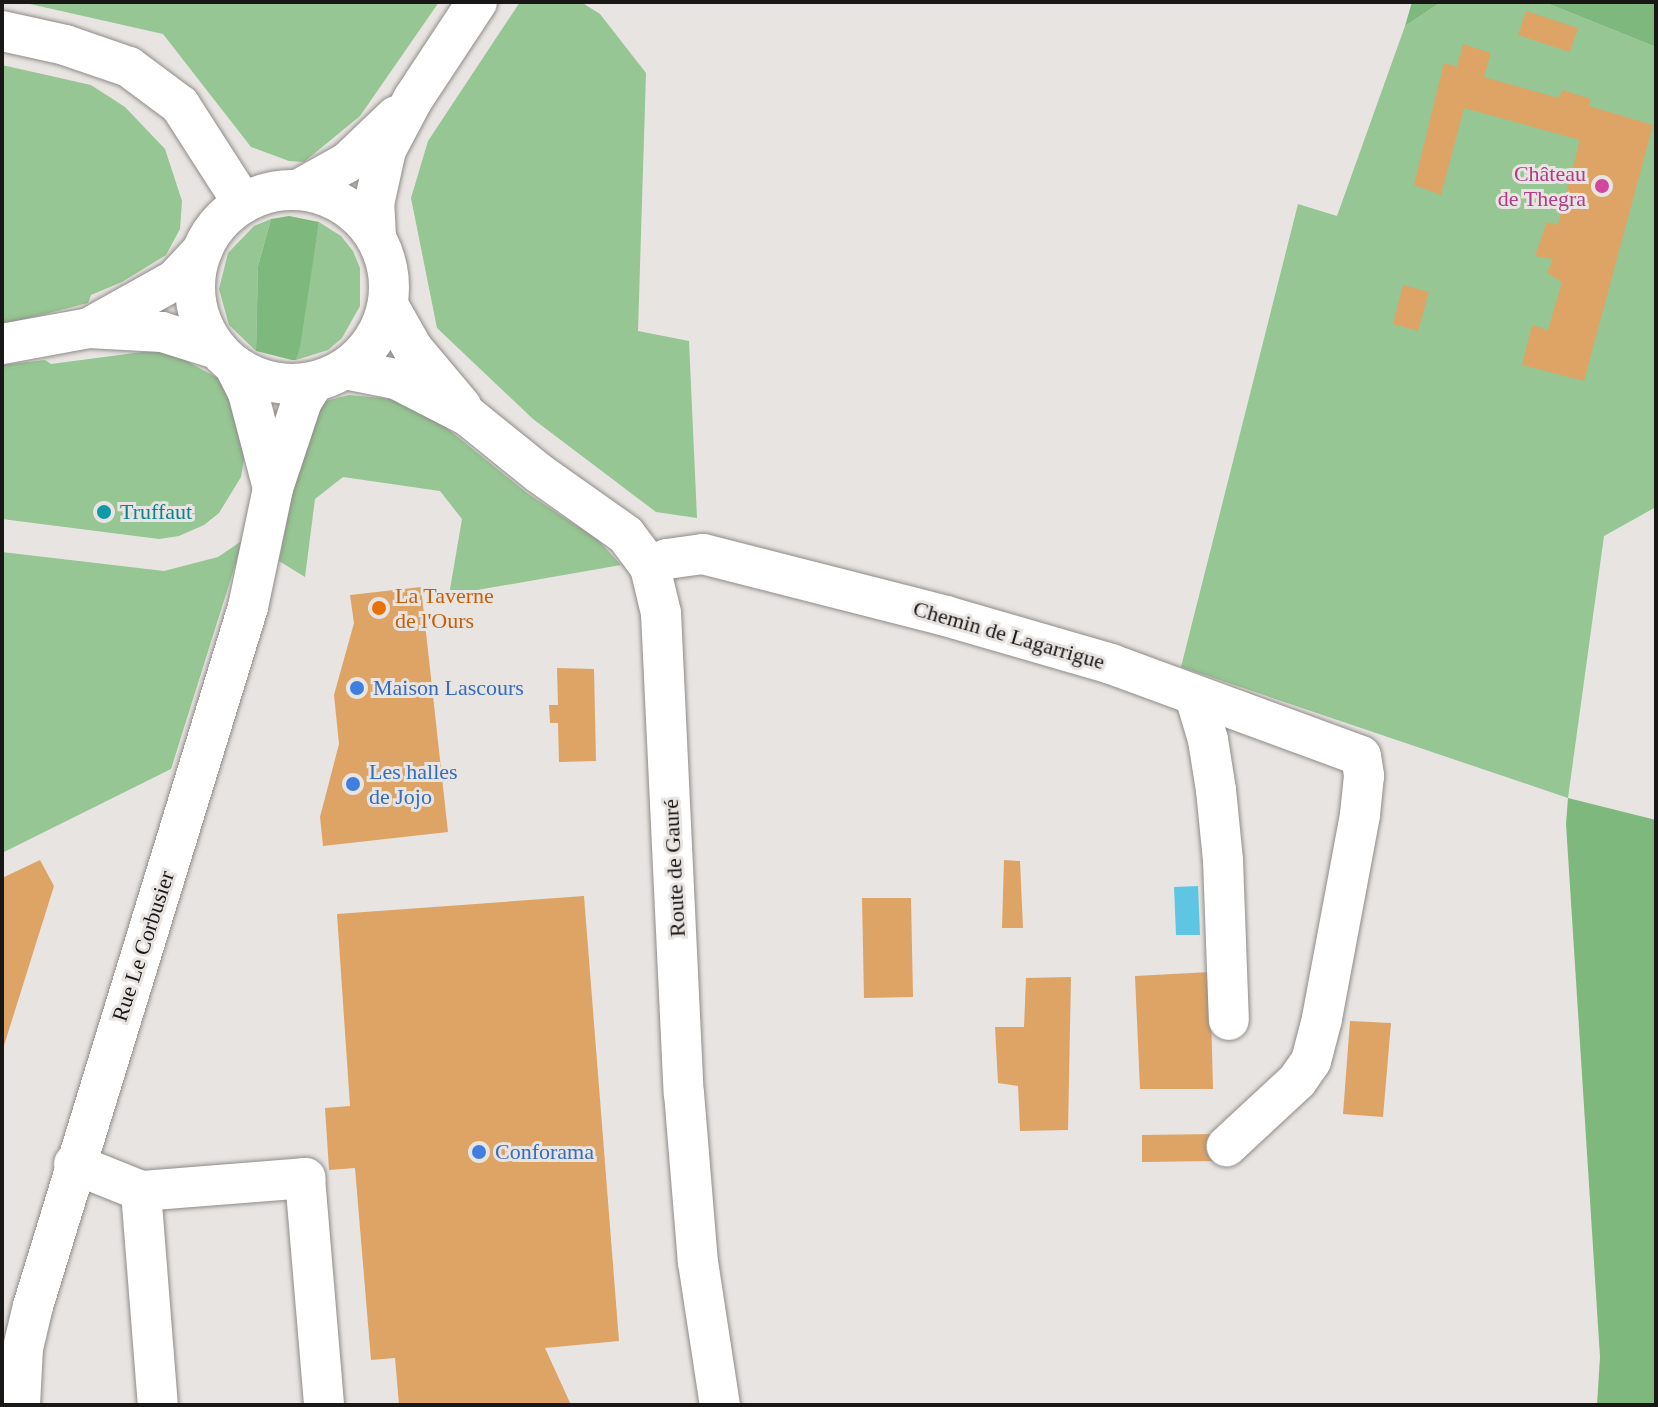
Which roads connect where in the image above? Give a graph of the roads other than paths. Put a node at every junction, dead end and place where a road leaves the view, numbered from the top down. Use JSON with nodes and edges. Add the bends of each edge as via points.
{"nodes":[{"id":1,"x":477,"y":2,"type":"edge"},
{"id":2,"x":2,"y":31,"type":"edge"},
{"id":3,"x":413,"y":99,"type":"junction"},
{"id":4,"x":298,"y":190,"type":"junction"},
{"id":5,"x":243,"y":203,"type":"junction"},
{"id":6,"x":376,"y":237,"type":"junction"},
{"id":7,"x":202,"y":251,"type":"junction"},
{"id":8,"x":388,"y":305,"type":"junction"},
{"id":9,"x":89,"y":328,"type":"junction"},
{"id":10,"x":2,"y":344,"type":"edge"},
{"id":11,"x":226,"y":357,"type":"junction"},
{"id":12,"x":329,"y":376,"type":"junction"},
{"id":13,"x":468,"y":416,"type":"junction"},
{"id":14,"x":273,"y":488,"type":"junction"},
{"id":15,"x":650,"y":567,"type":"junction"},
{"id":16,"x":1195,"y":696,"type":"junction"},
{"id":17,"x":1229,"y":1020,"type":"dead end"},
{"id":18,"x":1227,"y":1146,"type":"dead end"},
{"id":19,"x":74,"y":1164,"type":"junction"},
{"id":20,"x":141,"y":1191,"type":"junction"},
{"id":21,"x":14,"y":1396,"type":"edge"},
{"id":22,"x":158,"y":1405,"type":"edge"},
{"id":23,"x":324,"y":1405,"type":"edge"},
{"id":24,"x":720,"y":1405,"type":"edge"}],
"edges":[{"from":1,"to":3,"type":"street"},
{"from":2,"to":5,"type":"street","via":[[129,67],[180,105]]},
{"from":3,"to":4,"type":"street","via":[[348,162]]},
{"from":3,"to":6,"type":"street","via":[[386,150],[374,204]]},
{"from":4,"to":5,"type":"street"},
{"from":4,"to":6,"type":"street","via":[[342,204]]},
{"from":5,"to":7,"type":"street"},
{"from":6,"to":8,"type":"street","via":[[389,281]]},
{"from":7,"to":9,"type":"street","via":[[175,280]]},
{"from":7,"to":11,"type":"street","via":[[197,302],[203,327]]},
{"from":8,"to":12,"type":"street","via":[[365,352]]},
{"from":8,"to":13,"type":"street","name":"Route de Gauré","via":[[413,349]]},
{"from":9,"to":10,"type":"street"},
{"from":9,"to":11,"type":"street","via":[[162,332]]},
{"from":11,"to":12,"type":"street","via":[[272,382]]},
{"from":11,"to":14,"type":"street","name":"Rue Le Corbusier","via":[[248,393]]},
{"from":12,"to":13,"type":"street","name":"Route de Gauré","via":[[396,379]]},
{"from":12,"to":14,"type":"street","name":"Rue Le Corbusier","via":[[302,401]]},
{"from":13,"to":15,"type":"street","name":"Route de Gauré","via":[[626,535]]},
{"from":14,"to":19,"type":"street","name":"Rue Le Corbusier","via":[[248,607]]},
{"from":15,"to":16,"type":"street","name":"Chemin de Lagarrigue","via":[[703,554],[1006,633]]},
{"from":15,"to":24,"type":"street","name":"Route de Gauré","via":[[661,613],[684,1093],[698,1262]]},
{"from":16,"to":17,"type":"street","via":[[1216,790]]},
{"from":16,"to":18,"type":"street","name":"Chemin de Lagarrigue","via":[[1361,756],[1364,776],[1311,1061],[1297,1081]]},
{"from":19,"to":20,"type":"street"},
{"from":19,"to":21,"type":"street","name":"Rue Le Corbusier","via":[[33,1306]]},
{"from":20,"to":22,"type":"street"},
{"from":20,"to":23,"type":"street","via":[[305,1178]]}]}
